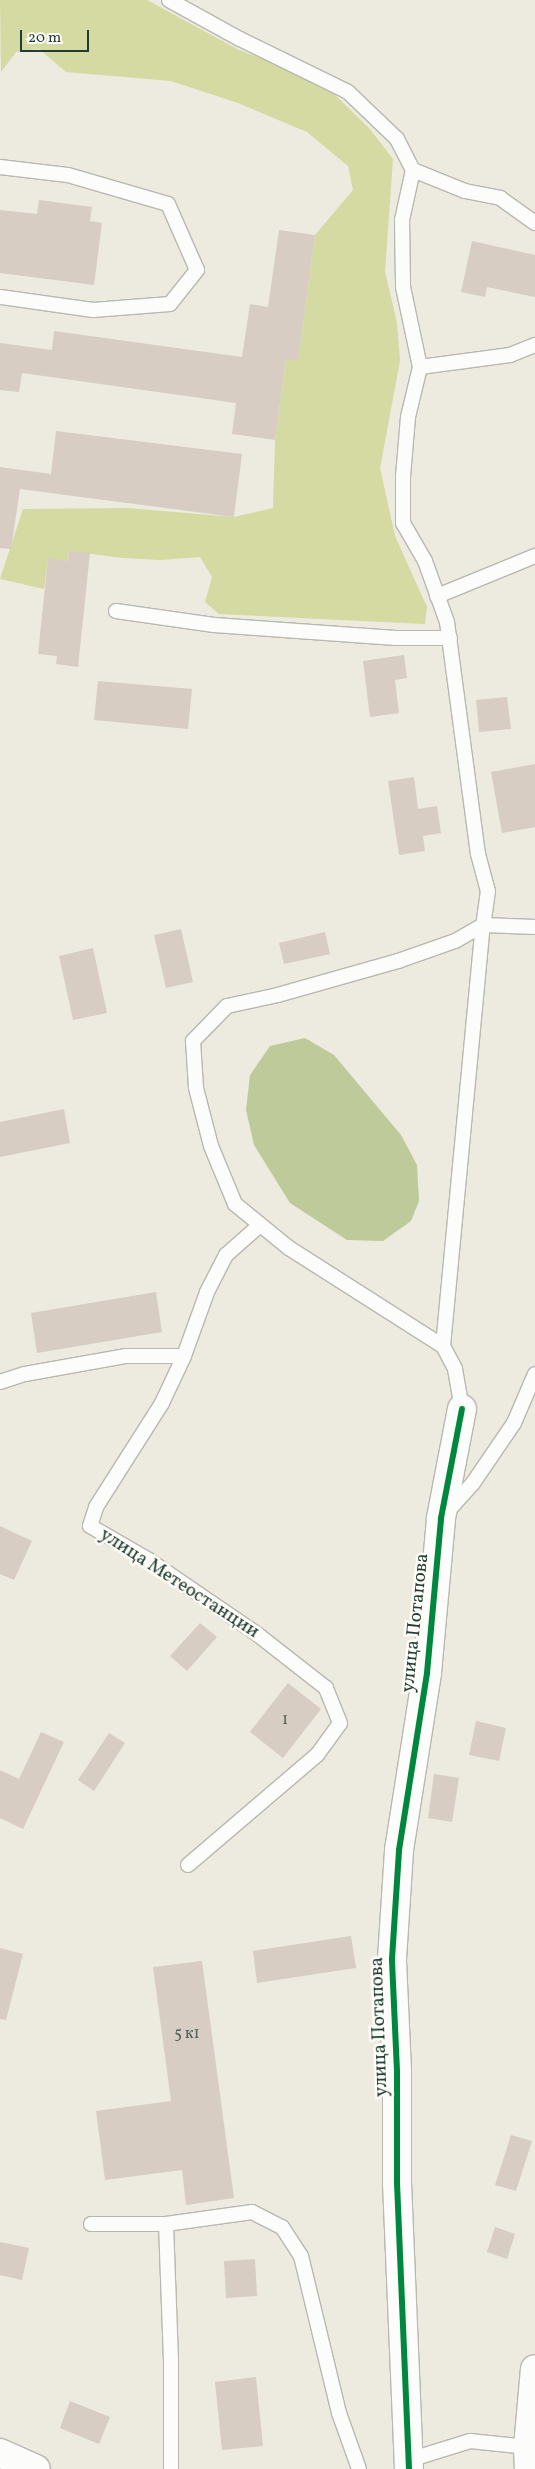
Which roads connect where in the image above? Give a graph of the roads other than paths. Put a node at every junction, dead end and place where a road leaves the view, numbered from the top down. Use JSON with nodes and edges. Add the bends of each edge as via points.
{"nodes":[{"id":1,"x":169,"y":0,"type":"edge"},
{"id":2,"x":0,"y":166,"type":"edge"},
{"id":3,"x":413,"y":170,"type":"junction"},
{"id":4,"x":535,"y":222,"type":"edge"},
{"id":5,"x":0,"y":297,"type":"edge"},
{"id":6,"x":535,"y":345,"type":"edge"},
{"id":7,"x":420,"y":367,"type":"junction"},
{"id":8,"x":535,"y":556,"type":"edge"},
{"id":9,"x":437,"y":596,"type":"junction"},
{"id":10,"x":116,"y":611,"type":"dead end"},
{"id":11,"x":450,"y":638,"type":"junction"},
{"id":12,"x":483,"y":925,"type":"junction"},
{"id":13,"x":535,"y":926,"type":"edge"},
{"id":14,"x":260,"y":1225,"type":"junction"},
{"id":15,"x":443,"y":1346,"type":"junction"},
{"id":16,"x":184,"y":1356,"type":"junction"},
{"id":17,"x":535,"y":1374,"type":"edge"},
{"id":18,"x":0,"y":1382,"type":"edge"},
{"id":19,"x":462,"y":1409,"type":"joint"},
{"id":20,"x":442,"y":1518,"type":"junction"},
{"id":21,"x":188,"y":1865,"type":"dead end"},
{"id":22,"x":91,"y":2224,"type":"dead end"},
{"id":23,"x":166,"y":2224,"type":"junction"},
{"id":24,"x":535,"y":2369,"type":"edge"},
{"id":25,"x":0,"y":2453,"type":"edge"},
{"id":26,"x":528,"y":2458,"type":"edge"},
{"id":27,"x":409,"y":2464,"type":"edge"},
{"id":28,"x":36,"y":2469,"type":"edge"},
{"id":29,"x":171,"y":2469,"type":"edge"},
{"id":30,"x":359,"y":2469,"type":"edge"}],
"edges":[{"from":1,"to":3,"type":"lane","via":[[348,92],[397,139]]},
{"from":2,"to":5,"type":"lane","via":[[68,174],[168,204],[196,270],[170,304],[93,310]]},
{"from":3,"to":4,"type":"lane","via":[[465,191],[500,198]]},
{"from":3,"to":7,"type":"lane","via":[[402,220],[403,287]]},
{"from":6,"to":7,"type":"lane","via":[[510,355]]},
{"from":7,"to":9,"type":"lane","via":[[408,417],[402,476],[403,523],[425,561]]},
{"from":8,"to":9,"type":"lane"},
{"from":9,"to":11,"type":"lane"},
{"from":10,"to":11,"type":"lane","via":[[214,624],[396,638]]},
{"from":11,"to":12,"type":"lane","via":[[478,854],[488,891]]},
{"from":12,"to":13,"type":"lane"},
{"from":12,"to":14,"type":"lane","via":[[455,941],[398,961],[227,1006],[193,1041],[196,1088],[211,1146],[235,1204]]},
{"from":12,"to":15,"type":"lane"},
{"from":14,"to":15,"type":"lane","via":[[289,1248]]},
{"from":14,"to":16,"type":"lane","name":"улица Метеостанции","via":[[226,1255],[207,1292]]},
{"from":15,"to":19,"type":"lane","via":[[454,1369]]},
{"from":16,"to":18,"type":"lane","via":[[126,1356],[25,1374]]},
{"from":16,"to":21,"type":"lane","name":"улица Метеостанции","via":[[162,1403],[96,1507],[90,1526],[149,1560],[326,1688],[340,1723],[317,1755]]},
{"from":17,"to":20,"type":"lane","via":[[514,1423],[473,1483]]},
{"from":19,"to":20,"type":"street","name":"улица Потапова"},
{"from":20,"to":27,"type":"street","name":"улица Потапова","via":[[427,1673],[399,1850],[392,1959],[397,2183]]},
{"from":22,"to":23,"type":"lane"},
{"from":23,"to":29,"type":"lane"},
{"from":23,"to":30,"type":"lane","via":[[252,2212],[282,2227],[301,2256],[339,2413]]},
{"from":24,"to":26,"type":"street"},
{"from":25,"to":28,"type":"street"},
{"from":26,"to":27,"type":"lane","via":[[470,2441]]}]}
